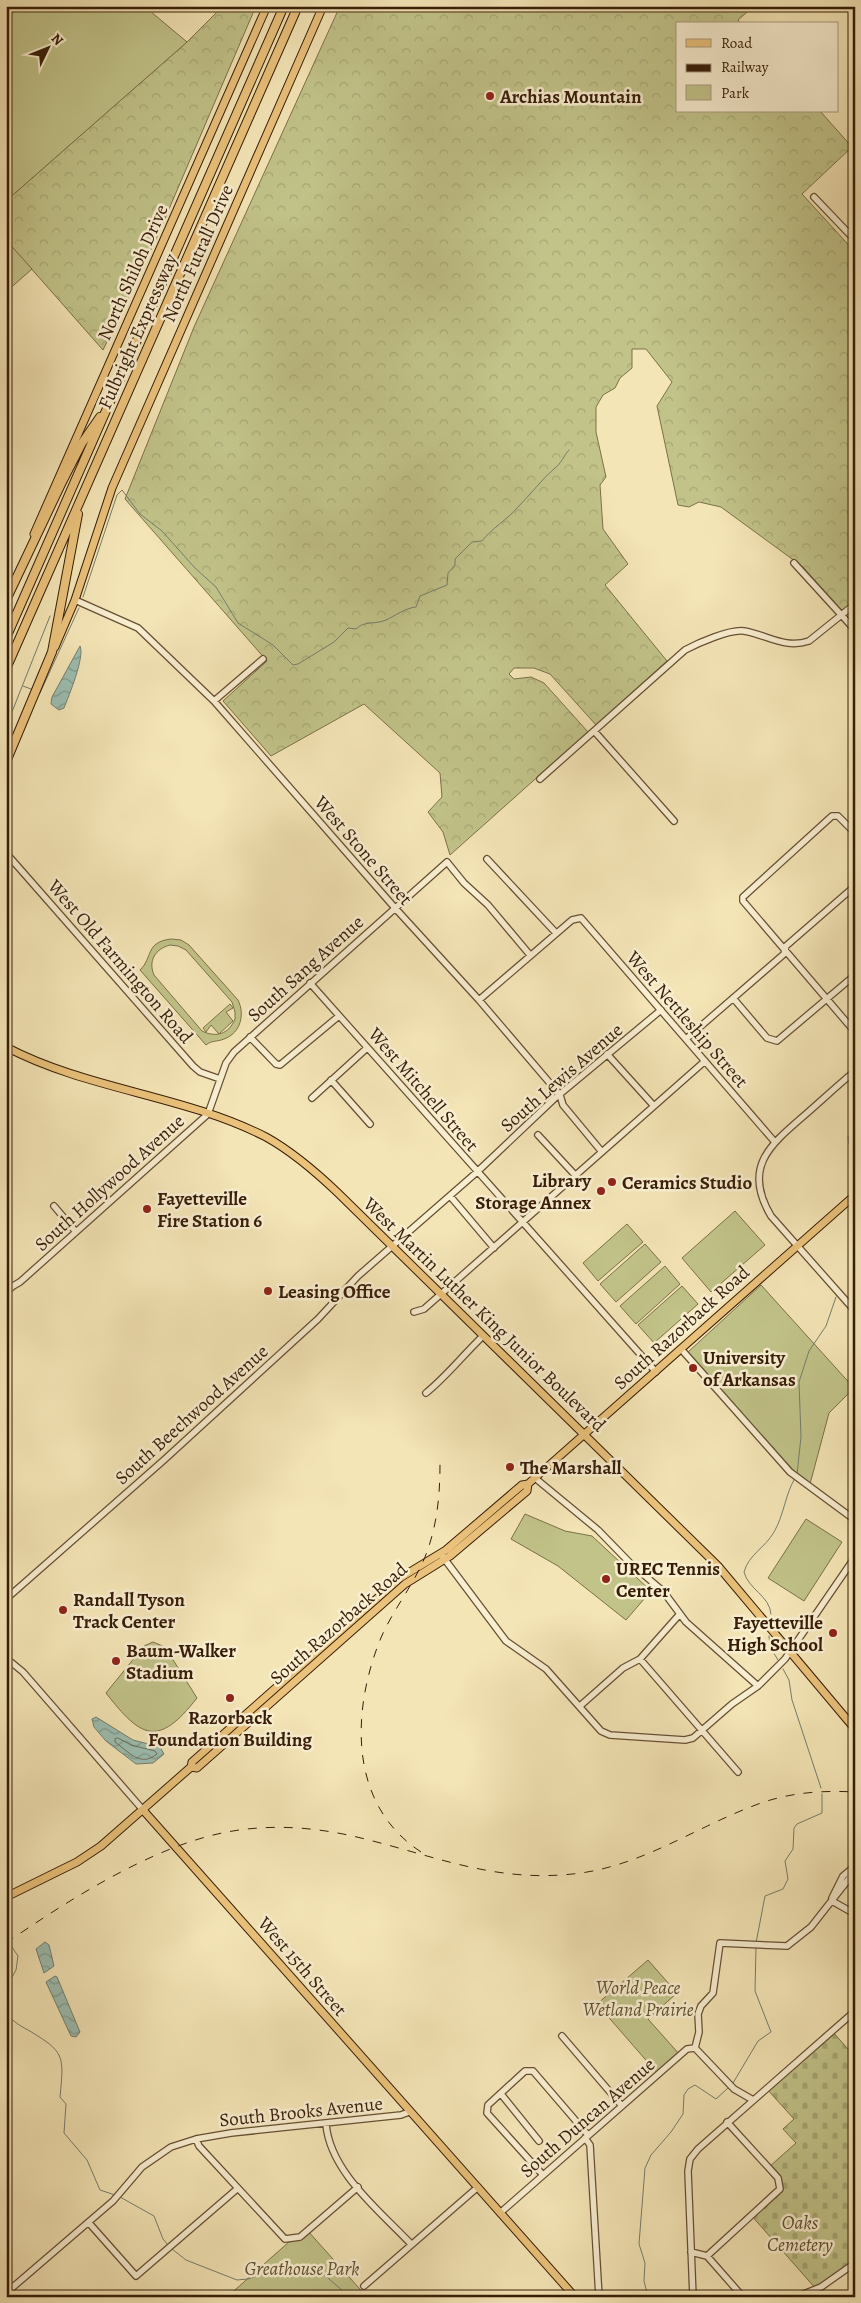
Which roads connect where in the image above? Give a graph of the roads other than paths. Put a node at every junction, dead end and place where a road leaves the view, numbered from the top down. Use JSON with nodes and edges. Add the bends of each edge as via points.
{"nodes":[{"id":1,"x":267,"y":6,"type":"edge"},
{"id":2,"x":284,"y":6,"type":"edge"},
{"id":3,"x":298,"y":6,"type":"edge"},
{"id":4,"x":323,"y":6,"type":"edge"},
{"id":5,"x":814,"y":197,"type":"dead end"},
{"id":6,"x":855,"y":240,"type":"edge"},
{"id":7,"x":110,"y":402,"type":"junction"},
{"id":8,"x":81,"y":498,"type":"junction"},
{"id":9,"x":28,"y":550,"type":"junction"},
{"id":10,"x":794,"y":563,"type":"dead end"},
{"id":11,"x":6,"y":600,"type":"edge"},
{"id":12,"x":75,"y":600,"type":"junction"},
{"id":13,"x":855,"y":604,"type":"edge"},
{"id":14,"x":840,"y":613,"type":"junction"},
{"id":15,"x":855,"y":630,"type":"edge"},
{"id":16,"x":6,"y":638,"type":"edge"},
{"id":17,"x":52,"y":652,"type":"junction"},
{"id":18,"x":263,"y":658,"type":"dead end"},
{"id":19,"x":6,"y":669,"type":"edge"},
{"id":20,"x":214,"y":700,"type":"junction"},
{"id":21,"x":595,"y":732,"type":"junction"},
{"id":22,"x":6,"y":762,"type":"edge"},
{"id":23,"x":540,"y":779,"type":"dead end"},
{"id":24,"x":674,"y":821,"type":"dead end"},
{"id":25,"x":855,"y":833,"type":"edge"},
{"id":26,"x":6,"y":853,"type":"edge"},
{"id":27,"x":487,"y":859,"type":"dead end"},
{"id":28,"x":855,"y":886,"type":"edge"},
{"id":29,"x":394,"y":908,"type":"junction"},
{"id":30,"x":556,"y":933,"type":"junction"},
{"id":31,"x":784,"y":950,"type":"junction"},
{"id":32,"x":530,"y":956,"type":"junction"},
{"id":33,"x":855,"y":975,"type":"edge"},
{"id":34,"x":310,"y":983,"type":"junction"},
{"id":35,"x":732,"y":998,"type":"junction"},
{"id":36,"x":479,"y":1000,"type":"junction"},
{"id":37,"x":826,"y":1000,"type":"junction"},
{"id":38,"x":661,"y":1010,"type":"junction"},
{"id":39,"x":339,"y":1016,"type":"junction"},
{"id":40,"x":855,"y":1032,"type":"edge"},
{"id":41,"x":250,"y":1037,"type":"junction"},
{"id":42,"x":686,"y":1039,"type":"junction"},
{"id":43,"x":6,"y":1048,"type":"edge"},
{"id":44,"x":367,"y":1048,"type":"junction"},
{"id":45,"x":607,"y":1054,"type":"junction"},
{"id":46,"x":705,"y":1061,"type":"junction"},
{"id":47,"x":855,"y":1071,"type":"edge"},
{"id":48,"x":220,"y":1079,"type":"junction"},
{"id":49,"x":331,"y":1080,"type":"junction"},
{"id":50,"x":560,"y":1096,"type":"junction"},
{"id":51,"x":312,"y":1098,"type":"dead end"},
{"id":52,"x":654,"y":1106,"type":"junction"},
{"id":53,"x":208,"y":1114,"type":"junction"},
{"id":54,"x":370,"y":1124,"type":"dead end"},
{"id":55,"x":538,"y":1135,"type":"dead end"},
{"id":56,"x":774,"y":1141,"type":"junction"},
{"id":57,"x":602,"y":1152,"type":"junction"},
{"id":58,"x":477,"y":1172,"type":"junction"},
{"id":59,"x":575,"y":1175,"type":"junction"},
{"id":60,"x":855,"y":1195,"type":"edge"},
{"id":61,"x":450,"y":1196,"type":"junction"},
{"id":62,"x":54,"y":1206,"type":"dead end"},
{"id":63,"x":522,"y":1222,"type":"junction"},
{"id":64,"x":76,"y":1232,"type":"junction"},
{"id":65,"x":797,"y":1246,"type":"junction"},
{"id":66,"x":392,"y":1247,"type":"junction"},
{"id":67,"x":494,"y":1248,"type":"junction"},
{"id":68,"x":6,"y":1278,"type":"edge"},
{"id":69,"x":9,"y":1289,"type":"edge"},
{"id":70,"x":440,"y":1294,"type":"junction"},
{"id":71,"x":855,"y":1311,"type":"edge"},
{"id":72,"x":414,"y":1312,"type":"dead end"},
{"id":73,"x":483,"y":1336,"type":"junction"},
{"id":74,"x":681,"y":1349,"type":"junction"},
{"id":75,"x":656,"y":1372,"type":"junction"},
{"id":76,"x":426,"y":1393,"type":"dead end"},
{"id":77,"x":584,"y":1434,"type":"junction"},
{"id":78,"x":535,"y":1478,"type":"junction"},
{"id":79,"x":855,"y":1520,"type":"edge"},
{"id":80,"x":443,"y":1556,"type":"junction"},
{"id":81,"x":855,"y":1557,"type":"edge"},
{"id":82,"x":6,"y":1599,"type":"edge"},
{"id":83,"x":678,"y":1615,"type":"junction"},
{"id":84,"x":791,"y":1652,"type":"junction"},
{"id":85,"x":6,"y":1658,"type":"edge"},
{"id":86,"x":640,"y":1659,"type":"junction"},
{"id":87,"x":758,"y":1686,"type":"junction"},
{"id":88,"x":580,"y":1706,"type":"junction"},
{"id":89,"x":855,"y":1729,"type":"edge"},
{"id":90,"x":702,"y":1730,"type":"junction"},
{"id":91,"x":738,"y":1772,"type":"dead end"},
{"id":92,"x":143,"y":1810,"type":"junction"},
{"id":93,"x":855,"y":1866,"type":"edge"},
{"id":94,"x":855,"y":1871,"type":"edge"},
{"id":95,"x":6,"y":1897,"type":"edge"},
{"id":96,"x":832,"y":1901,"type":"junction"},
{"id":97,"x":854,"y":1913,"type":"edge"},
{"id":98,"x":855,"y":2011,"type":"edge"},
{"id":99,"x":562,"y":2036,"type":"dead end"},
{"id":100,"x":695,"y":2048,"type":"junction"},
{"id":101,"x":501,"y":2094,"type":"junction"},
{"id":102,"x":753,"y":2100,"type":"junction"},
{"id":103,"x":622,"y":2106,"type":"junction"},
{"id":104,"x":409,"y":2112,"type":"junction"},
{"id":105,"x":727,"y":2122,"type":"junction"},
{"id":106,"x":326,"y":2124,"type":"junction"},
{"id":107,"x":587,"y":2137,"type":"junction"},
{"id":108,"x":196,"y":2139,"type":"junction"},
{"id":109,"x":539,"y":2141,"type":"dead end"},
{"id":110,"x":543,"y":2175,"type":"junction"},
{"id":111,"x":358,"y":2187,"type":"junction"},
{"id":112,"x":478,"y":2188,"type":"junction"},
{"id":113,"x":237,"y":2190,"type":"junction"},
{"id":114,"x":500,"y":2212,"type":"junction"},
{"id":115,"x":88,"y":2223,"type":"junction"},
{"id":116,"x":411,"y":2244,"type":"junction"},
{"id":117,"x":691,"y":2252,"type":"junction"},
{"id":118,"x":707,"y":2256,"type":"junction"},
{"id":119,"x":855,"y":2263,"type":"edge"},
{"id":120,"x":364,"y":2286,"type":"dead end"},
{"id":121,"x":6,"y":2294,"type":"edge"},
{"id":122,"x":575,"y":2297,"type":"edge"},
{"id":123,"x":598,"y":2297,"type":"edge"},
{"id":124,"x":693,"y":2297,"type":"edge"},
{"id":125,"x":743,"y":2297,"type":"edge"},
{"id":126,"x":796,"y":2297,"type":"edge"}],
"edges":[{"from":1,"to":9,"type":"main road","name":"North Shiloh Drive"},
{"from":2,"to":7,"type":"highway","name":"Fulbright Expressway"},
{"from":3,"to":8,"type":"highway","name":"Fulbright Expressway"},
{"from":4,"to":12,"type":"main road","name":"North Futrall Drive","via":[[112,488]]},
{"from":5,"to":6,"type":"street"},
{"from":7,"to":9,"type":"highway","via":[[82,443]]},
{"from":7,"to":16,"type":"highway","name":"Fulbright Expressway"},
{"from":8,"to":17,"type":"highway"},
{"from":8,"to":19,"type":"highway","name":"Fulbright Expressway"},
{"from":9,"to":11,"type":"highway"},
{"from":10,"to":14,"type":"street"},
{"from":12,"to":17,"type":"main road","name":"North Futrall Drive"},
{"from":12,"to":20,"type":"street","name":"West Stone Street","via":[[138,628]]},
{"from":13,"to":14,"type":"street"},
{"from":14,"to":15,"type":"street"},
{"from":14,"to":21,"type":"street","via":[[809,641],[800,644],[781,644],[744,631],[695,645],[685,650]]},
{"from":17,"to":22,"type":"highway"},
{"from":18,"to":20,"type":"street"},
{"from":20,"to":29,"type":"street","name":"West Stone Street"},
{"from":21,"to":23,"type":"street"},
{"from":21,"to":24,"type":"street"},
{"from":25,"to":31,"type":"street","via":[[838,816],[832,816],[745,892],[743,901]]},
{"from":26,"to":48,"type":"street","name":"West Old Farmington Road","via":[[193,1066]]},
{"from":27,"to":30,"type":"street"},
{"from":28,"to":31,"type":"street"},
{"from":29,"to":32,"type":"street","name":"South Sang Avenue","via":[[447,862]]},
{"from":29,"to":34,"type":"street","name":"South Sang Avenue"},
{"from":29,"to":36,"type":"street","name":"West Stone Street"},
{"from":30,"to":32,"type":"street"},
{"from":30,"to":38,"type":"street","name":"West Nettleship Street","via":[[578,917],[584,921]]},
{"from":31,"to":35,"type":"street","via":[[784,954]]},
{"from":31,"to":37,"type":"street"},
{"from":32,"to":36,"type":"street"},
{"from":33,"to":37,"type":"street"},
{"from":34,"to":39,"type":"street","name":"West Mitchell Street"},
{"from":34,"to":41,"type":"street","name":"South Sang Avenue"},
{"from":35,"to":37,"type":"street","via":[[767,1038],[774,1041],[781,1039]]},
{"from":35,"to":42,"type":"street"},
{"from":36,"to":50,"type":"street","name":"West Stone Street"},
{"from":37,"to":40,"type":"street"},
{"from":38,"to":42,"type":"street","name":"West Nettleship Street"},
{"from":38,"to":45,"type":"street","name":"South Lewis Avenue"},
{"from":39,"to":41,"type":"street","via":[[280,1065]]},
{"from":39,"to":44,"type":"street","name":"West Mitchell Street"},
{"from":41,"to":48,"type":"street","name":"South Sang Avenue","via":[[230,1056]]},
{"from":42,"to":46,"type":"street","name":"West Nettleship Street"},
{"from":43,"to":53,"type":"main road","name":"West Martin Luther King Junior Boulevard","via":[[53,1068]]},
{"from":44,"to":49,"type":"street"},
{"from":44,"to":58,"type":"street","name":"West Mitchell Street"},
{"from":45,"to":50,"type":"street","name":"South Lewis Avenue"},
{"from":45,"to":52,"type":"street"},
{"from":46,"to":52,"type":"street"},
{"from":46,"to":56,"type":"street","name":"West Nettleship Street"},
{"from":47,"to":56,"type":"street"},
{"from":48,"to":53,"type":"street","name":"South Sang Avenue"},
{"from":49,"to":51,"type":"street"},
{"from":49,"to":54,"type":"street"},
{"from":50,"to":57,"type":"street","name":"West Stone Street","via":[[563,1105]]},
{"from":50,"to":58,"type":"street","name":"South Lewis Avenue"},
{"from":52,"to":57,"type":"street"},
{"from":53,"to":64,"type":"street","name":"South Hollywood Avenue"},
{"from":53,"to":66,"type":"main road","name":"West Martin Luther King Junior Boulevard","via":[[265,1137],[299,1158]]},
{"from":55,"to":59,"type":"street"},
{"from":56,"to":65,"type":"street","via":[[760,1171],[761,1194],[771,1216]]},
{"from":57,"to":59,"type":"street"},
{"from":58,"to":61,"type":"street","name":"South Lewis Avenue"},
{"from":58,"to":63,"type":"street","name":"West Mitchell Street"},
{"from":59,"to":63,"type":"street"},
{"from":60,"to":65,"type":"main road","name":"South Razorback Road"},
{"from":61,"to":66,"type":"street","name":"South Lewis Avenue"},
{"from":61,"to":67,"type":"street"},
{"from":62,"to":64,"type":"street"},
{"from":63,"to":67,"type":"street"},
{"from":63,"to":75,"type":"street","name":"West Mitchell Street"},
{"from":64,"to":69,"type":"street","name":"South Hollywood Avenue"},
{"from":65,"to":71,"type":"street"},
{"from":65,"to":74,"type":"main road","name":"South Razorback Road"},
{"from":66,"to":70,"type":"main road","name":"West Martin Luther King Junior Boulevard"},
{"from":66,"to":82,"type":"street","name":"South Beechwood Avenue","via":[[157,1466]]},
{"from":67,"to":70,"type":"street"},
{"from":68,"to":69,"type":"street"},
{"from":70,"to":72,"type":"street","via":[[424,1309]]},
{"from":70,"to":73,"type":"main road","name":"West Martin Luther King Junior Boulevard"},
{"from":73,"to":76,"type":"street"},
{"from":73,"to":77,"type":"main road","name":"West Martin Luther King Junior Boulevard"},
{"from":74,"to":75,"type":"main road","name":"South Razorback Road"},
{"from":74,"to":79,"type":"street","via":[[792,1474]]},
{"from":75,"to":77,"type":"main road","name":"South Razorback Road"},
{"from":77,"to":78,"type":"main road","name":"South Razorback Road"},
{"from":77,"to":84,"type":"main road","name":"West Martin Luther King Junior Boulevard","via":[[718,1566]]},
{"from":78,"to":80,"type":"main road","name":"South Razorback Road","via":[[527,1490]]},
{"from":78,"to":83,"type":"street","via":[[598,1530],[632,1566],[663,1591]]},
{"from":80,"to":88,"type":"street","via":[[509,1644],[546,1669]]},
{"from":80,"to":92,"type":"main road","name":"South Razorback Road","via":[[409,1580],[197,1768],[191,1767]]},
{"from":81,"to":84,"type":"street"},
{"from":83,"to":86,"type":"street"},
{"from":83,"to":87,"type":"street"},
{"from":84,"to":87,"type":"street"},
{"from":84,"to":89,"type":"main road","name":"West Martin Luther King Junior Boulevard"},
{"from":85,"to":92,"type":"street","name":"West 15th Street","via":[[23,1672]]},
{"from":86,"to":88,"type":"street","via":[[626,1666]]},
{"from":86,"to":90,"type":"street"},
{"from":87,"to":90,"type":"street"},
{"from":88,"to":90,"type":"street","via":[[601,1731],[610,1735],[685,1740]]},
{"from":90,"to":91,"type":"street"},
{"from":92,"to":95,"type":"main road","name":"South Razorback Road","via":[[77,1862]]},
{"from":92,"to":104,"type":"main road","name":"West 15th Street"},
{"from":93,"to":96,"type":"street","via":[[840,1882]]},
{"from":94,"to":96,"type":"street"},
{"from":96,"to":97,"type":"street"},
{"from":96,"to":100,"type":"street","via":[[811,1927],[786,1946],[720,1942],[713,1993],[698,2014],[699,2032]]},
{"from":98,"to":102,"type":"street"},
{"from":99,"to":103,"type":"street"},
{"from":100,"to":102,"type":"street","via":[[734,2089]]},
{"from":100,"to":103,"type":"street","name":"South Duncan Avenue","via":[[687,2049]]},
{"from":101,"to":107,"type":"street","via":[[525,2072],[533,2071]]},
{"from":101,"to":109,"type":"street"},
{"from":101,"to":110,"type":"street","via":[[488,2105],[487,2113]]},
{"from":102,"to":105,"type":"street"},
{"from":103,"to":107,"type":"street","name":"South Duncan Avenue"},
{"from":104,"to":106,"type":"street","name":"South Brooks Avenue"},
{"from":104,"to":112,"type":"main road","name":"West 15th Street"},
{"from":105,"to":117,"type":"street","via":[[693,2153],[688,2165]]},
{"from":105,"to":118,"type":"street","via":[[781,2185]]},
{"from":106,"to":108,"type":"street","name":"South Brooks Avenue"},
{"from":106,"to":111,"type":"street","via":[[330,2147]]},
{"from":107,"to":110,"type":"street","name":"South Duncan Avenue"},
{"from":107,"to":123,"type":"street","via":[[590,2144]]},
{"from":108,"to":113,"type":"street"},
{"from":108,"to":115,"type":"street","name":"South Brooks Avenue","via":[[171,2147],[150,2159],[113,2201]]},
{"from":110,"to":114,"type":"street","name":"South Duncan Avenue"},
{"from":111,"to":113,"type":"street","via":[[300,2237],[290,2240],[279,2236]]},
{"from":111,"to":116,"type":"street"},
{"from":112,"to":114,"type":"main road","name":"West 15th Street"},
{"from":112,"to":116,"type":"street"},
{"from":113,"to":115,"type":"street","via":[[136,2276]]},
{"from":114,"to":122,"type":"main road","name":"West 15th Street"},
{"from":115,"to":121,"type":"street","name":"South Brooks Avenue"},
{"from":116,"to":120,"type":"street"},
{"from":117,"to":118,"type":"street"},
{"from":117,"to":124,"type":"street"},
{"from":118,"to":125,"type":"street"},
{"from":119,"to":126,"type":"street","via":[[821,2287]]}]}
